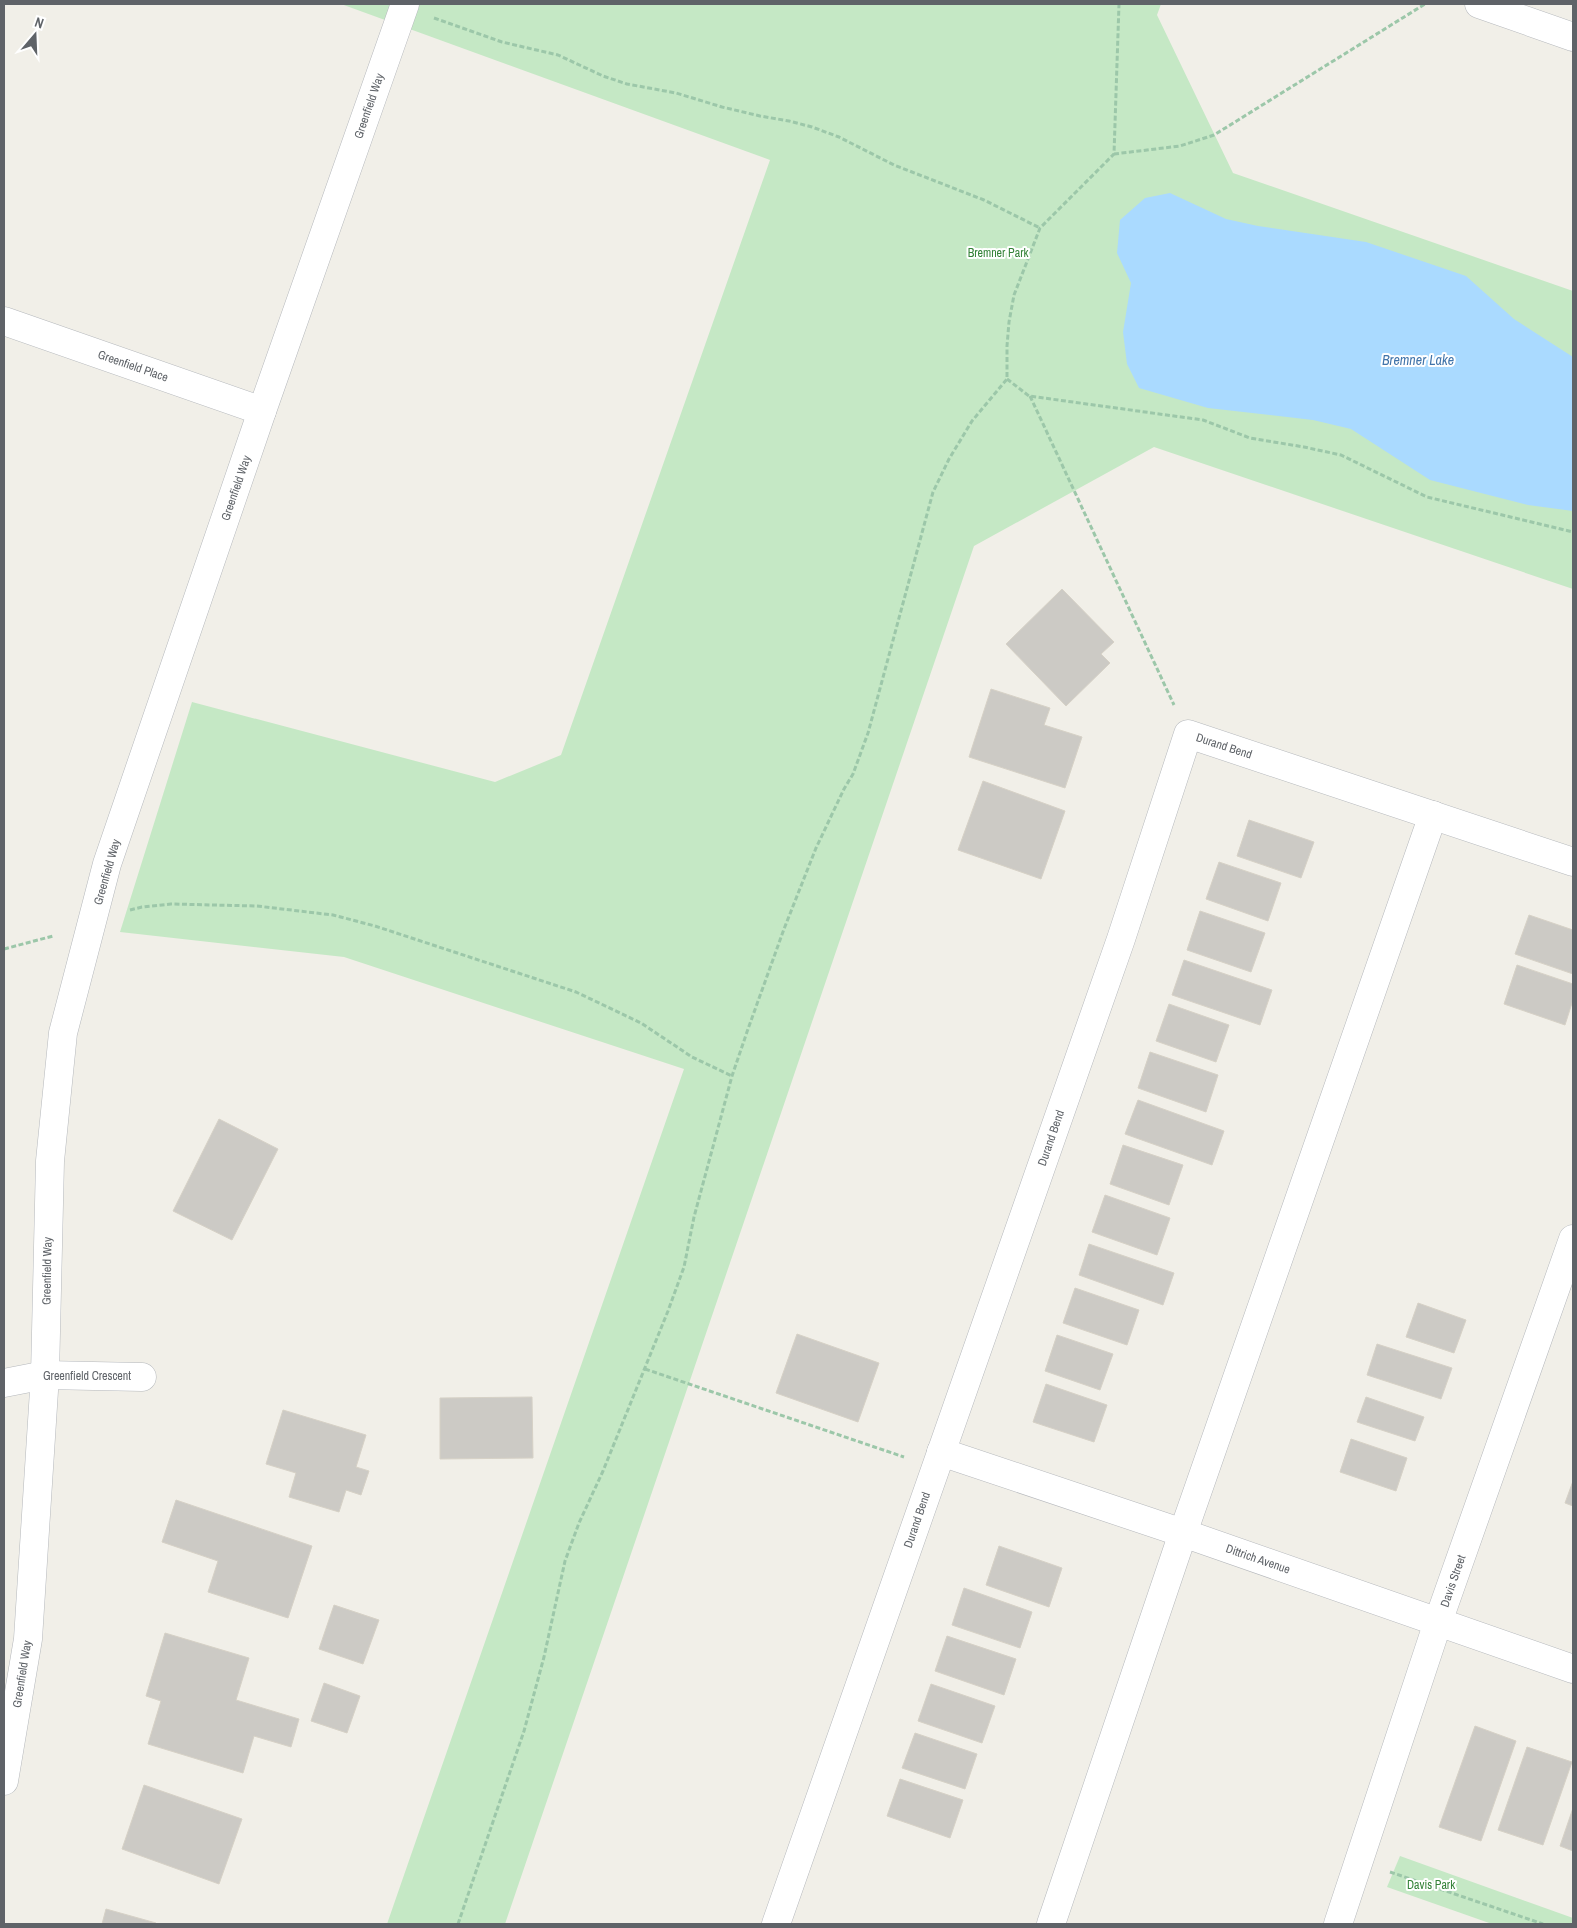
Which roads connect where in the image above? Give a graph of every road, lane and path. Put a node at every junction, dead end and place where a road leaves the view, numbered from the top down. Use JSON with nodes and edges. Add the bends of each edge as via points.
{"nodes":[{"id":1,"x":1119,"y":4,"type":"edge"},
{"id":2,"x":1425,"y":4,"type":"edge"},
{"id":3,"x":1480,"y":4,"type":"edge"},
{"id":4,"x":405,"y":6,"type":"edge"},
{"id":5,"x":1573,"y":37,"type":"edge"},
{"id":6,"x":1114,"y":154,"type":"junction"},
{"id":7,"x":1040,"y":228,"type":"junction"},
{"id":8,"x":4,"y":321,"type":"edge"},
{"id":9,"x":1007,"y":379,"type":"junction"},
{"id":10,"x":1030,"y":396,"type":"junction"},
{"id":11,"x":262,"y":412,"type":"junction"},
{"id":12,"x":1573,"y":532,"type":"edge"},
{"id":13,"x":1188,"y":734,"type":"junction"},
{"id":14,"x":1433,"y":816,"type":"junction"},
{"id":15,"x":1573,"y":862,"type":"edge"},
{"id":16,"x":94,"y":920,"type":"junction"},
{"id":17,"x":4,"y":949,"type":"edge"},
{"id":18,"x":732,"y":1076,"type":"junction"},
{"id":19,"x":1573,"y":1239,"type":"edge"},
{"id":20,"x":645,"y":1369,"type":"junction"},
{"id":21,"x":45,"y":1374,"type":"junction"},
{"id":22,"x":142,"y":1377,"type":"dead end"},
{"id":23,"x":4,"y":1383,"type":"edge"},
{"id":24,"x":941,"y":1452,"type":"junction"},
{"id":25,"x":1183,"y":1533,"type":"junction"},
{"id":26,"x":1438,"y":1622,"type":"junction"},
{"id":27,"x":1573,"y":1668,"type":"edge"},
{"id":28,"x":4,"y":1781,"type":"edge"},
{"id":29,"x":1360,"y":1861,"type":"junction"},
{"id":30,"x":458,"y":1924,"type":"edge"},
{"id":31,"x":776,"y":1924,"type":"edge"},
{"id":32,"x":1051,"y":1924,"type":"edge"},
{"id":33,"x":1338,"y":1924,"type":"edge"},
{"id":34,"x":1543,"y":1924,"type":"edge"}],
"edges":[{"from":1,"to":6,"type":"path"},
{"from":2,"to":6,"type":"path","via":[[1214,135],[1180,146]]},
{"from":3,"to":5,"type":"street"},
{"from":4,"to":7,"type":"path","via":[[502,42],[558,56],[628,84],[812,127],[984,200]]},
{"from":4,"to":11,"type":"street","name":"Greenfield Way"},
{"from":6,"to":7,"type":"path"},
{"from":7,"to":9,"type":"path","via":[[1014,295],[1006,346]]},
{"from":8,"to":11,"type":"street","name":"Greenfield Place"},
{"from":9,"to":10,"type":"path"},
{"from":9,"to":18,"type":"path","via":[[972,421],[948,459],[933,492],[866,741],[816,848]]},
{"from":10,"to":12,"type":"path","via":[[1203,420],[1250,438],[1342,456],[1427,497]]},
{"from":10,"to":13,"type":"path"},
{"from":11,"to":16,"type":"street","name":"Greenfield Way","via":[[107,864]]},
{"from":13,"to":14,"type":"street","name":"Durand Bend"},
{"from":13,"to":24,"type":"street","name":"Durand Bend","via":[[1121,939]]},
{"from":14,"to":15,"type":"street","name":"Durand Bend"},
{"from":14,"to":25,"type":"street"},
{"from":16,"to":17,"type":"path","via":[[55,936]]},
{"from":16,"to":18,"type":"path","via":[[142,907],[171,904],[256,906],[333,915],[576,992],[641,1023],[692,1057]]},
{"from":16,"to":21,"type":"street","name":"Greenfield Way","via":[[64,1033],[50,1161]]},
{"from":18,"to":20,"type":"path","via":[[684,1267]]},
{"from":19,"to":26,"type":"street","name":"Davis Street"},
{"from":20,"to":24,"type":"path","via":[[902,1458]]},
{"from":20,"to":30,"type":"path","via":[[565,1561],[524,1731]]},
{"from":21,"to":22,"type":"street","name":"Greenfield Crescent"},
{"from":21,"to":23,"type":"street","name":"Greenfield Crescent"},
{"from":21,"to":28,"type":"street","name":"Greenfield Way","via":[[28,1639]]},
{"from":24,"to":25,"type":"street","name":"Dittrich Avenue"},
{"from":24,"to":31,"type":"street","name":"Durand Bend"},
{"from":25,"to":26,"type":"street","name":"Dittrich Avenue"},
{"from":25,"to":32,"type":"street"},
{"from":26,"to":27,"type":"street","name":"Dittrich Avenue"},
{"from":26,"to":29,"type":"street","name":"Davis Street"},
{"from":29,"to":33,"type":"street","name":"Davis Street"},
{"from":29,"to":34,"type":"path"}]}
